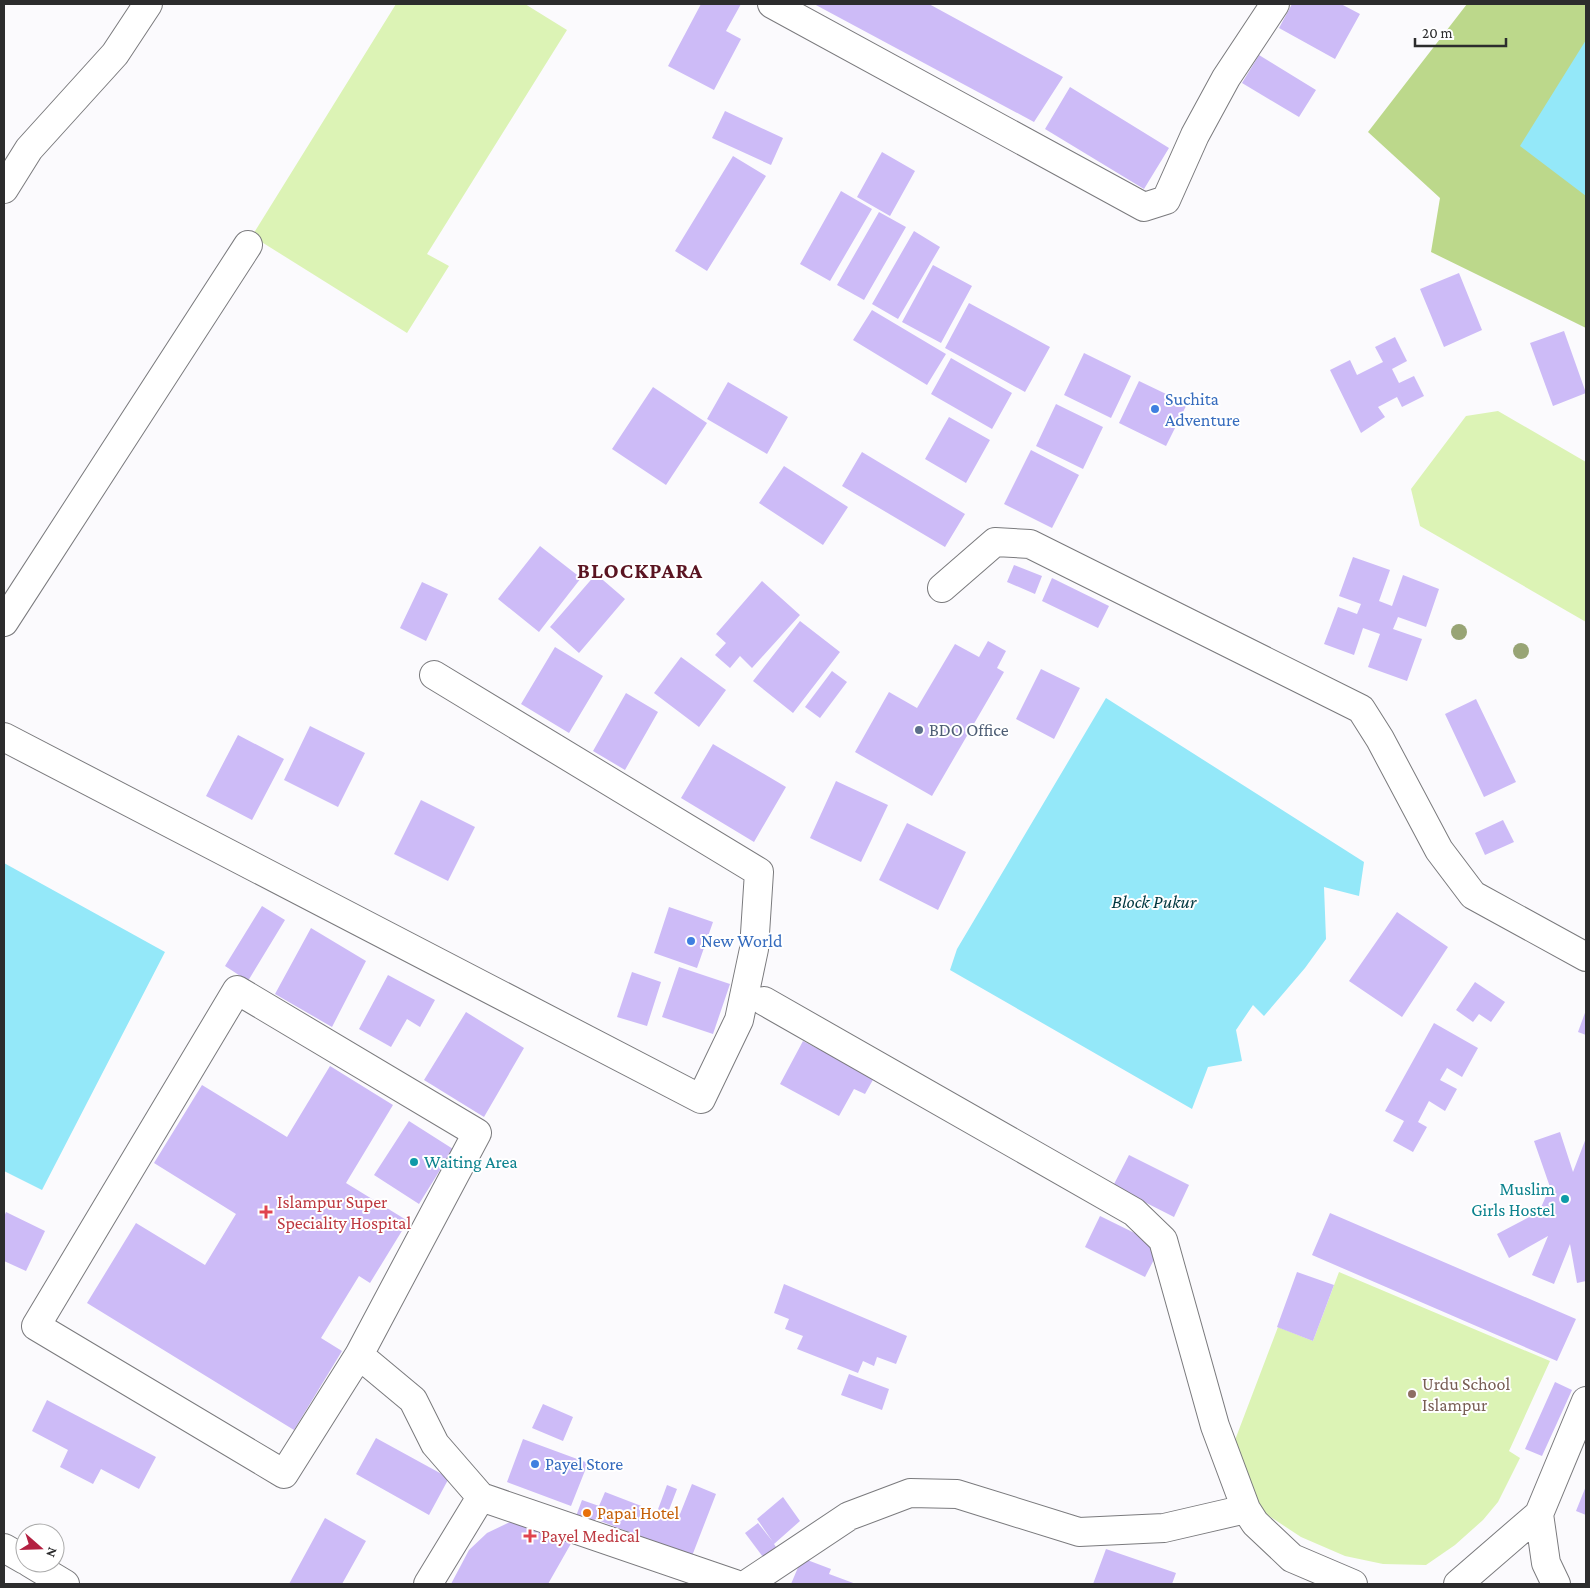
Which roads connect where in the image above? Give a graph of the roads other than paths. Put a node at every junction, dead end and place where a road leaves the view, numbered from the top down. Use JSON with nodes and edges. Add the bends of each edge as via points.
{"nodes":[{"id":1,"x":148,"y":4,"type":"edge"},
{"id":2,"x":772,"y":4,"type":"edge"},
{"id":3,"x":1275,"y":4,"type":"edge"},
{"id":4,"x":4,"y":189,"type":"edge"},
{"id":5,"x":248,"y":245,"type":"dead end"},
{"id":6,"x":942,"y":588,"type":"dead end"},
{"id":7,"x":4,"y":622,"type":"edge"},
{"id":8,"x":434,"y":675,"type":"dead end"},
{"id":9,"x":4,"y":737,"type":"edge"},
{"id":10,"x":1586,"y":957,"type":"edge"},
{"id":11,"x":764,"y":1002,"type":"dead end"},
{"id":12,"x":359,"y":1355,"type":"junction"},
{"id":13,"x":1586,"y":1401,"type":"edge"},
{"id":14,"x":480,"y":1497,"type":"junction"},
{"id":15,"x":1246,"y":1509,"type":"junction"},
{"id":16,"x":1539,"y":1514,"type":"junction"},
{"id":17,"x":4,"y":1548,"type":"edge"},
{"id":18,"x":15,"y":1554,"type":"edge"},
{"id":19,"x":47,"y":1573,"type":"edge"},
{"id":20,"x":65,"y":1584,"type":"edge"},
{"id":21,"x":428,"y":1584,"type":"edge"},
{"id":22,"x":735,"y":1584,"type":"edge"},
{"id":23,"x":747,"y":1584,"type":"edge"},
{"id":24,"x":1353,"y":1584,"type":"edge"},
{"id":25,"x":1458,"y":1584,"type":"edge"},
{"id":26,"x":1556,"y":1584,"type":"edge"}],
"edges":[{"from":1,"to":4,"type":"street","via":[[115,54],[29,149]]},
{"from":2,"to":3,"type":"street","via":[[1144,207],[1166,200],[1195,135],[1226,78]]},
{"from":5,"to":7,"type":"street"},
{"from":6,"to":10,"type":"street","via":[[994,542],[1030,544],[1361,709],[1380,738],[1439,850],[1473,894]]},
{"from":8,"to":9,"type":"street","via":[[759,872],[754,949],[739,1020],[701,1099]]},
{"from":11,"to":15,"type":"street","via":[[1134,1212],[1163,1240],[1215,1426]]},
{"from":12,"to":12,"type":"street","via":[[477,1133],[237,990],[36,1326],[284,1474]]},
{"from":12,"to":14,"type":"street","via":[[413,1400],[435,1444]]},
{"from":13,"to":16,"type":"street"},
{"from":14,"to":21,"type":"street"},
{"from":14,"to":22,"type":"street"},
{"from":15,"to":23,"type":"street","via":[[1164,1528],[1079,1532],[957,1494],[910,1493],[849,1516]]},
{"from":15,"to":24,"type":"street","via":[[1255,1523],[1292,1558]]},
{"from":16,"to":25,"type":"street"},
{"from":16,"to":26,"type":"street","via":[[1546,1563]]},
{"from":17,"to":18,"type":"street"},
{"from":19,"to":20,"type":"street"}]}
